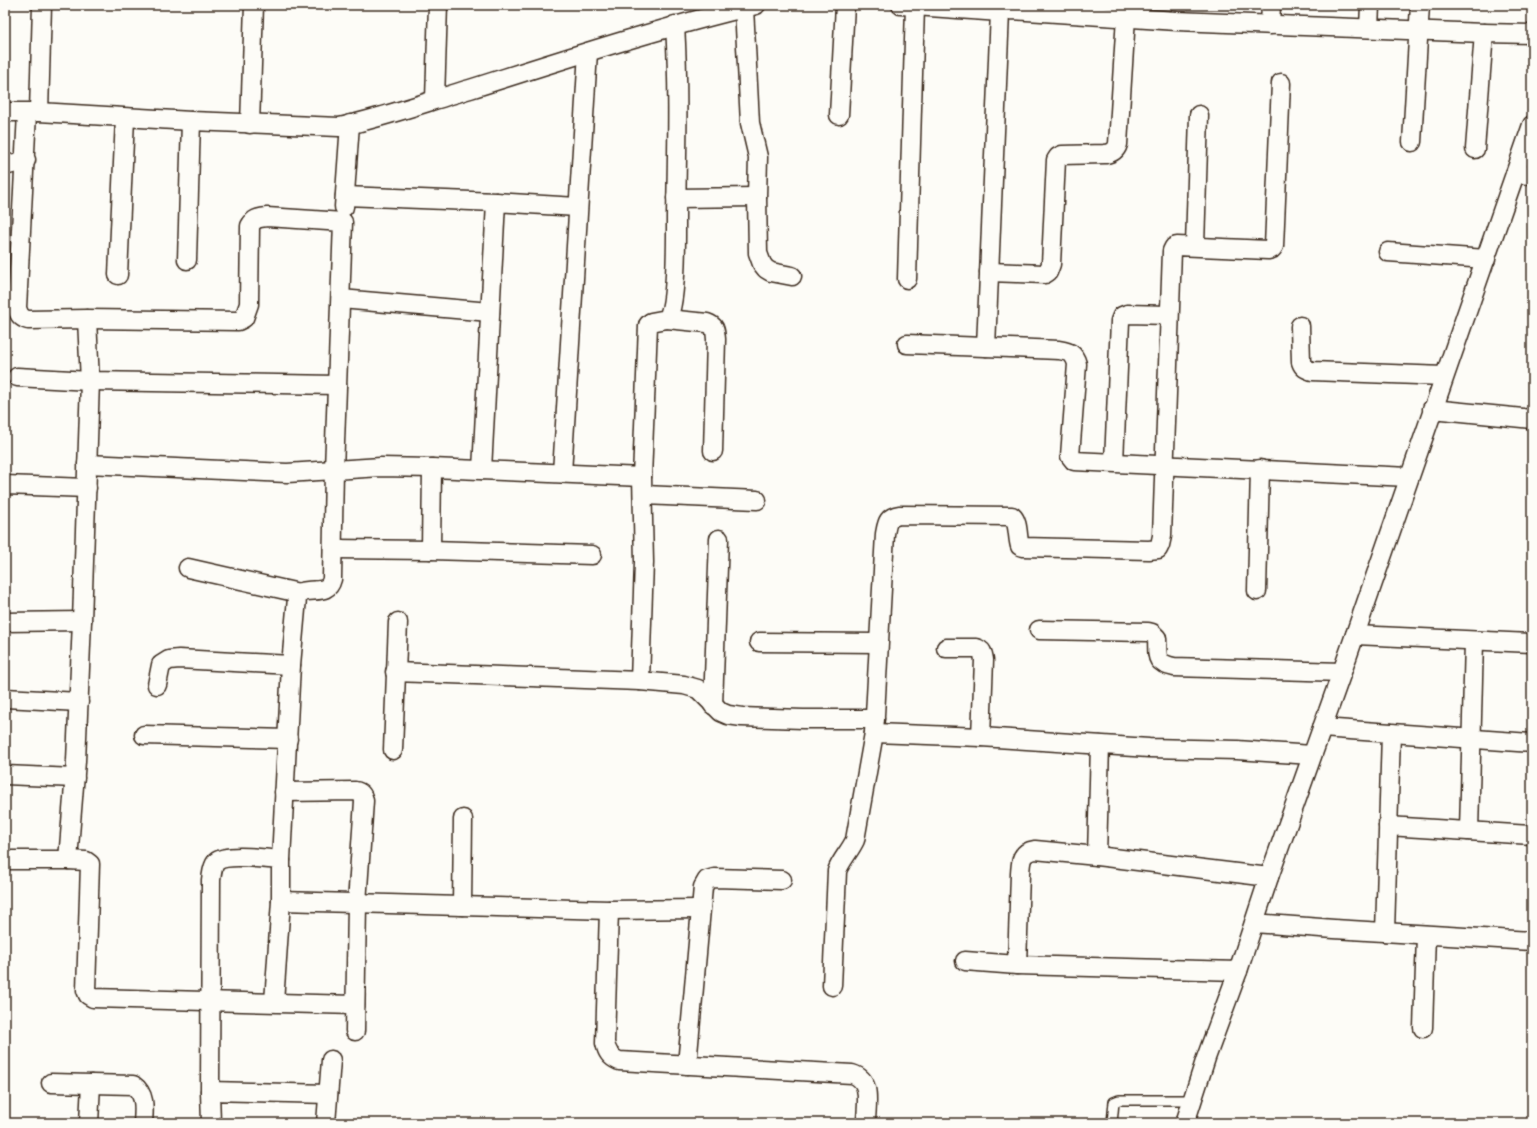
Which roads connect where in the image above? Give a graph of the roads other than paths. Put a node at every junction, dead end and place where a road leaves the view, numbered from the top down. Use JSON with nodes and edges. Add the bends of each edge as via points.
{"nodes":[{"id":1,"x":42,"y":5,"type":"edge"},
{"id":2,"x":254,"y":5,"type":"edge"},
{"id":3,"x":438,"y":5,"type":"edge"},
{"id":4,"x":845,"y":5,"type":"edge"},
{"id":5,"x":1271,"y":5,"type":"edge"},
{"id":6,"x":1370,"y":5,"type":"edge"},
{"id":7,"x":1420,"y":5,"type":"edge"},
{"id":8,"x":750,"y":6,"type":"edge"},
{"id":9,"x":908,"y":6,"type":"edge"},
{"id":10,"x":1008,"y":9,"type":"edge"},
{"id":11,"x":1097,"y":10,"type":"edge"},
{"id":12,"x":1177,"y":13,"type":"edge"},
{"id":13,"x":1126,"y":17,"type":"junction"},
{"id":14,"x":675,"y":25,"type":"junction"},
{"id":15,"x":1270,"y":26,"type":"junction"},
{"id":16,"x":1369,"y":28,"type":"junction"},
{"id":17,"x":1418,"y":31,"type":"junction"},
{"id":18,"x":1484,"y":33,"type":"junction"},
{"id":19,"x":1532,"y":34,"type":"edge"},
{"id":20,"x":588,"y":52,"type":"junction"},
{"id":21,"x":1281,"y":83,"type":"dead end"},
{"id":22,"x":435,"y":99,"type":"junction"},
{"id":23,"x":5,"y":112,"type":"edge"},
{"id":24,"x":33,"y":112,"type":"junction"},
{"id":25,"x":839,"y":115,"type":"dead end"},
{"id":26,"x":1200,"y":115,"type":"dead end"},
{"id":27,"x":125,"y":118,"type":"junction"},
{"id":28,"x":191,"y":121,"type":"junction"},
{"id":29,"x":250,"y":124,"type":"junction"},
{"id":30,"x":350,"y":124,"type":"junction"},
{"id":31,"x":1532,"y":125,"type":"edge"},
{"id":32,"x":1412,"y":142,"type":"dead end"},
{"id":33,"x":1475,"y":149,"type":"dead end"},
{"id":34,"x":26,"y":160,"type":"junction"},
{"id":35,"x":5,"y":166,"type":"edge"},
{"id":36,"x":1524,"y":175,"type":"edge"},
{"id":37,"x":345,"y":196,"type":"junction"},
{"id":38,"x":757,"y":197,"type":"junction"},
{"id":39,"x":676,"y":198,"type":"junction"},
{"id":40,"x":496,"y":202,"type":"junction"},
{"id":41,"x":577,"y":207,"type":"junction"},
{"id":42,"x":343,"y":222,"type":"junction"},
{"id":43,"x":1195,"y":246,"type":"junction"},
{"id":44,"x":1388,"y":252,"type":"dead end"},
{"id":45,"x":1486,"y":259,"type":"junction"},
{"id":46,"x":187,"y":260,"type":"dead end"},
{"id":47,"x":989,"y":272,"type":"junction"},
{"id":48,"x":118,"y":275,"type":"dead end"},
{"id":49,"x":792,"y":276,"type":"dead end"},
{"id":50,"x":907,"y":279,"type":"dead end"},
{"id":51,"x":341,"y":298,"type":"junction"},
{"id":52,"x":490,"y":312,"type":"junction"},
{"id":53,"x":1170,"y":315,"type":"junction"},
{"id":54,"x":87,"y":319,"type":"junction"},
{"id":55,"x":667,"y":319,"type":"junction"},
{"id":56,"x":1300,"y":326,"type":"dead end"},
{"id":57,"x":907,"y":344,"type":"dead end"},
{"id":58,"x":986,"y":347,"type":"junction"},
{"id":59,"x":1444,"y":376,"type":"junction"},
{"id":60,"x":17,"y":378,"type":"dead end"},
{"id":61,"x":90,"y":381,"type":"junction"},
{"id":62,"x":337,"y":385,"type":"junction"},
{"id":63,"x":1432,"y":410,"type":"junction"},
{"id":64,"x":1532,"y":419,"type":"edge"},
{"id":65,"x":713,"y":451,"type":"dead end"},
{"id":66,"x":1114,"y":462,"type":"junction"},
{"id":67,"x":87,"y":464,"type":"junction"},
{"id":68,"x":1164,"y":464,"type":"junction"},
{"id":69,"x":432,"y":468,"type":"junction"},
{"id":70,"x":1260,"y":469,"type":"junction"},
{"id":71,"x":334,"y":470,"type":"junction"},
{"id":72,"x":482,"y":470,"type":"junction"},
{"id":73,"x":562,"y":474,"type":"junction"},
{"id":74,"x":642,"y":477,"type":"junction"},
{"id":75,"x":1409,"y":477,"type":"junction"},
{"id":76,"x":5,"y":485,"type":"edge"},
{"id":77,"x":86,"y":488,"type":"junction"},
{"id":78,"x":644,"y":495,"type":"junction"},
{"id":79,"x":757,"y":500,"type":"dead end"},
{"id":80,"x":718,"y":539,"type":"dead end"},
{"id":81,"x":333,"y":548,"type":"junction"},
{"id":82,"x":431,"y":550,"type":"junction"},
{"id":83,"x":592,"y":555,"type":"dead end"},
{"id":84,"x":188,"y":568,"type":"dead end"},
{"id":85,"x":1257,"y":591,"type":"dead end"},
{"id":86,"x":299,"y":594,"type":"junction"},
{"id":87,"x":82,"y":621,"type":"junction"},
{"id":88,"x":5,"y":622,"type":"edge"},
{"id":89,"x":398,"y":622,"type":"dead end"},
{"id":90,"x":1039,"y":630,"type":"dead end"},
{"id":91,"x":1355,"y":635,"type":"junction"},
{"id":92,"x":1474,"y":641,"type":"junction"},
{"id":93,"x":759,"y":642,"type":"dead end"},
{"id":94,"x":1532,"y":643,"type":"edge"},
{"id":95,"x":878,"y":644,"type":"junction"},
{"id":96,"x":946,"y":648,"type":"dead end"},
{"id":97,"x":291,"y":665,"type":"junction"},
{"id":98,"x":395,"y":672,"type":"junction"},
{"id":99,"x":1342,"y":672,"type":"junction"},
{"id":100,"x":640,"y":681,"type":"junction"},
{"id":101,"x":157,"y":685,"type":"dead end"},
{"id":102,"x":5,"y":698,"type":"edge"},
{"id":103,"x":79,"y":702,"type":"junction"},
{"id":104,"x":713,"y":705,"type":"junction"},
{"id":105,"x":874,"y":726,"type":"junction"},
{"id":106,"x":1322,"y":728,"type":"junction"},
{"id":107,"x":1391,"y":733,"type":"junction"},
{"id":108,"x":144,"y":735,"type":"dead end"},
{"id":109,"x":288,"y":738,"type":"junction"},
{"id":110,"x":980,"y":738,"type":"junction"},
{"id":111,"x":1472,"y":739,"type":"junction"},
{"id":112,"x":1532,"y":743,"type":"edge"},
{"id":113,"x":1100,"y":745,"type":"junction"},
{"id":114,"x":393,"y":750,"type":"dead end"},
{"id":115,"x":1312,"y":755,"type":"junction"},
{"id":116,"x":5,"y":775,"type":"edge"},
{"id":117,"x":75,"y":778,"type":"junction"},
{"id":118,"x":284,"y":792,"type":"junction"},
{"id":119,"x":463,"y":819,"type":"dead end"},
{"id":120,"x":1388,"y":826,"type":"junction"},
{"id":121,"x":1469,"y":831,"type":"junction"},
{"id":122,"x":1532,"y":834,"type":"edge"},
{"id":123,"x":1097,"y":856,"type":"junction"},
{"id":124,"x":5,"y":860,"type":"edge"},
{"id":125,"x":68,"y":860,"type":"junction"},
{"id":126,"x":281,"y":860,"type":"junction"},
{"id":127,"x":1269,"y":876,"type":"junction"},
{"id":128,"x":782,"y":880,"type":"dead end"},
{"id":129,"x":281,"y":901,"type":"junction"},
{"id":130,"x":357,"y":903,"type":"junction"},
{"id":131,"x":462,"y":906,"type":"junction"},
{"id":132,"x":609,"y":910,"type":"junction"},
{"id":133,"x":700,"y":910,"type":"junction"},
{"id":134,"x":1254,"y":922,"type":"junction"},
{"id":135,"x":1385,"y":932,"type":"junction"},
{"id":136,"x":1426,"y":935,"type":"junction"},
{"id":137,"x":1532,"y":940,"type":"edge"},
{"id":138,"x":965,"y":961,"type":"dead end"},
{"id":139,"x":1017,"y":965,"type":"junction"},
{"id":140,"x":1238,"y":971,"type":"junction"},
{"id":141,"x":832,"y":986,"type":"dead end"},
{"id":142,"x":210,"y":1000,"type":"junction"},
{"id":143,"x":274,"y":1002,"type":"junction"},
{"id":144,"x":355,"y":1005,"type":"junction"},
{"id":145,"x":1423,"y":1028,"type":"dead end"},
{"id":146,"x":355,"y":1031,"type":"dead end"},
{"id":147,"x":331,"y":1060,"type":"dead end"},
{"id":148,"x":687,"y":1065,"type":"junction"},
{"id":149,"x":50,"y":1083,"type":"dead end"},
{"id":150,"x":90,"y":1084,"type":"junction"},
{"id":151,"x":210,"y":1091,"type":"junction"},
{"id":152,"x":328,"y":1094,"type":"junction"},
{"id":153,"x":1193,"y":1100,"type":"junction"},
{"id":154,"x":90,"y":1123,"type":"edge"},
{"id":155,"x":143,"y":1123,"type":"edge"},
{"id":156,"x":211,"y":1123,"type":"edge"},
{"id":157,"x":326,"y":1123,"type":"edge"},
{"id":158,"x":866,"y":1123,"type":"edge"},
{"id":159,"x":1112,"y":1123,"type":"edge"},
{"id":160,"x":1185,"y":1123,"type":"edge"}],
"edges":[{"from":1,"to":24,"type":"street"},
{"from":2,"to":29,"type":"street"},
{"from":3,"to":22,"type":"street"},
{"from":4,"to":25,"type":"street"},
{"from":5,"to":15,"type":"street"},
{"from":6,"to":16,"type":"street"},
{"from":7,"to":17,"type":"street"},
{"from":8,"to":14,"type":"street"},
{"from":8,"to":38,"type":"street","via":[[750,123],[758,157]]},
{"from":9,"to":10,"type":"street"},
{"from":9,"to":50,"type":"street"},
{"from":10,"to":11,"type":"street"},
{"from":10,"to":47,"type":"street"},
{"from":11,"to":13,"type":"street"},
{"from":12,"to":13,"type":"street"},
{"from":12,"to":15,"type":"street"},
{"from":13,"to":47,"type":"street","via":[[1116,149],[1105,154],[1062,155],[1056,160],[1052,264],[1048,272]]},
{"from":14,"to":20,"type":"street"},
{"from":14,"to":39,"type":"street","via":[[678,63]]},
{"from":15,"to":16,"type":"street"},
{"from":16,"to":17,"type":"street"},
{"from":17,"to":18,"type":"street"},
{"from":17,"to":32,"type":"street"},
{"from":18,"to":19,"type":"street"},
{"from":18,"to":33,"type":"street"},
{"from":20,"to":22,"type":"street"},
{"from":20,"to":41,"type":"street"},
{"from":21,"to":43,"type":"street","via":[[1274,246],[1268,250]]},
{"from":22,"to":30,"type":"street"},
{"from":23,"to":24,"type":"street"},
{"from":24,"to":27,"type":"street"},
{"from":24,"to":34,"type":"street"},
{"from":26,"to":43,"type":"street"},
{"from":27,"to":28,"type":"street"},
{"from":27,"to":48,"type":"street"},
{"from":28,"to":29,"type":"street"},
{"from":28,"to":46,"type":"street"},
{"from":29,"to":30,"type":"street","via":[[328,127]]},
{"from":30,"to":37,"type":"street"},
{"from":31,"to":36,"type":"street"},
{"from":34,"to":35,"type":"street"},
{"from":34,"to":54,"type":"street","via":[[18,277],[19,314],[28,320]]},
{"from":36,"to":45,"type":"street"},
{"from":37,"to":40,"type":"street"},
{"from":37,"to":42,"type":"street"},
{"from":38,"to":39,"type":"street"},
{"from":38,"to":49,"type":"street","via":[[758,253],[762,264],[771,272]]},
{"from":39,"to":55,"type":"street","via":[[672,305]]},
{"from":40,"to":41,"type":"street"},
{"from":40,"to":52,"type":"street"},
{"from":41,"to":73,"type":"street"},
{"from":42,"to":51,"type":"street"},
{"from":42,"to":54,"type":"street","via":[[267,217],[253,220],[250,226],[249,304],[244,318],[238,321]]},
{"from":43,"to":53,"type":"street","via":[[1173,248]]},
{"from":44,"to":45,"type":"street"},
{"from":45,"to":59,"type":"street"},
{"from":47,"to":58,"type":"street"},
{"from":51,"to":52,"type":"street"},
{"from":51,"to":62,"type":"street"},
{"from":52,"to":72,"type":"street"},
{"from":53,"to":66,"type":"street","via":[[1127,314],[1122,316],[1120,321]]},
{"from":53,"to":68,"type":"street"},
{"from":54,"to":61,"type":"street"},
{"from":55,"to":65,"type":"street","via":[[707,323],[715,329]]},
{"from":55,"to":74,"type":"street","via":[[648,325]]},
{"from":56,"to":59,"type":"street","via":[[1300,362],[1306,369]]},
{"from":57,"to":58,"type":"street"},
{"from":58,"to":66,"type":"street","via":[[1070,352],[1077,364],[1070,456],[1077,461]]},
{"from":59,"to":63,"type":"street"},
{"from":60,"to":61,"type":"street"},
{"from":61,"to":62,"type":"street"},
{"from":61,"to":67,"type":"street"},
{"from":62,"to":71,"type":"street"},
{"from":63,"to":64,"type":"street"},
{"from":63,"to":75,"type":"street"},
{"from":66,"to":68,"type":"street"},
{"from":67,"to":71,"type":"street","via":[[287,473]]},
{"from":67,"to":77,"type":"street"},
{"from":68,"to":70,"type":"street"},
{"from":68,"to":95,"type":"street","via":[[1162,536],[1158,549],[1023,547],[1020,546],[1012,516],[892,516],[885,534]]},
{"from":69,"to":71,"type":"street","via":[[381,467]]},
{"from":69,"to":72,"type":"street"},
{"from":69,"to":82,"type":"street"},
{"from":70,"to":75,"type":"street"},
{"from":70,"to":85,"type":"street"},
{"from":71,"to":81,"type":"street"},
{"from":72,"to":73,"type":"street"},
{"from":73,"to":74,"type":"street"},
{"from":74,"to":78,"type":"street"},
{"from":75,"to":91,"type":"street"},
{"from":76,"to":77,"type":"street"},
{"from":77,"to":87,"type":"street"},
{"from":78,"to":79,"type":"street"},
{"from":78,"to":100,"type":"street"},
{"from":80,"to":104,"type":"street"},
{"from":81,"to":82,"type":"street"},
{"from":81,"to":86,"type":"street","via":[[330,586],[327,589]]},
{"from":82,"to":83,"type":"street"},
{"from":84,"to":86,"type":"street"},
{"from":86,"to":97,"type":"street"},
{"from":87,"to":88,"type":"street"},
{"from":87,"to":103,"type":"street"},
{"from":89,"to":98,"type":"street"},
{"from":90,"to":99,"type":"street","via":[[1152,633],[1157,638],[1161,662],[1174,667]]},
{"from":91,"to":92,"type":"street"},
{"from":91,"to":99,"type":"street"},
{"from":92,"to":94,"type":"street"},
{"from":92,"to":111,"type":"street"},
{"from":93,"to":95,"type":"street"},
{"from":95,"to":105,"type":"street"},
{"from":96,"to":110,"type":"street","via":[[976,648],[983,653]]},
{"from":97,"to":101,"type":"street","via":[[169,660],[161,665]]},
{"from":97,"to":109,"type":"street"},
{"from":98,"to":100,"type":"street"},
{"from":98,"to":114,"type":"street"},
{"from":99,"to":106,"type":"street"},
{"from":100,"to":104,"type":"street","via":[[684,685],[698,689]]},
{"from":102,"to":103,"type":"street"},
{"from":103,"to":117,"type":"street"},
{"from":104,"to":105,"type":"street","via":[[721,712],[742,717]]},
{"from":105,"to":110,"type":"street"},
{"from":105,"to":141,"type":"street","via":[[855,840],[837,871]]},
{"from":106,"to":107,"type":"street"},
{"from":106,"to":115,"type":"street"},
{"from":107,"to":111,"type":"street"},
{"from":107,"to":120,"type":"street"},
{"from":108,"to":109,"type":"street"},
{"from":109,"to":118,"type":"street"},
{"from":110,"to":113,"type":"street"},
{"from":111,"to":112,"type":"street"},
{"from":111,"to":121,"type":"street"},
{"from":113,"to":115,"type":"street"},
{"from":113,"to":123,"type":"street"},
{"from":115,"to":127,"type":"street"},
{"from":116,"to":117,"type":"street"},
{"from":117,"to":125,"type":"street"},
{"from":118,"to":126,"type":"street"},
{"from":118,"to":130,"type":"street","via":[[356,791],[363,796]]},
{"from":119,"to":131,"type":"street"},
{"from":120,"to":121,"type":"street"},
{"from":120,"to":135,"type":"street"},
{"from":121,"to":122,"type":"street"},
{"from":123,"to":127,"type":"street"},
{"from":123,"to":139,"type":"street","via":[[1035,850],[1024,854],[1018,890]]},
{"from":124,"to":125,"type":"street"},
{"from":125,"to":142,"type":"street","via":[[86,861],[90,864],[86,990],[88,995],[93,998]]},
{"from":126,"to":129,"type":"street"},
{"from":126,"to":142,"type":"street","via":[[231,857],[218,861],[213,866]]},
{"from":127,"to":134,"type":"street"},
{"from":128,"to":133,"type":"street","via":[[707,880],[703,886]]},
{"from":129,"to":130,"type":"street"},
{"from":129,"to":143,"type":"street"},
{"from":130,"to":131,"type":"street"},
{"from":130,"to":144,"type":"street"},
{"from":131,"to":132,"type":"street"},
{"from":132,"to":133,"type":"street"},
{"from":132,"to":148,"type":"street","via":[[606,1050],[610,1057],[618,1061]]},
{"from":133,"to":148,"type":"street"},
{"from":134,"to":135,"type":"street"},
{"from":134,"to":140,"type":"street"},
{"from":135,"to":136,"type":"street"},
{"from":136,"to":137,"type":"street"},
{"from":136,"to":145,"type":"street"},
{"from":138,"to":139,"type":"street"},
{"from":139,"to":140,"type":"street"},
{"from":140,"to":153,"type":"street"},
{"from":142,"to":143,"type":"street"},
{"from":142,"to":151,"type":"street"},
{"from":143,"to":144,"type":"street"},
{"from":144,"to":146,"type":"street"},
{"from":147,"to":152,"type":"street"},
{"from":148,"to":158,"type":"street","via":[[860,1076],[867,1092]]},
{"from":149,"to":150,"type":"street"},
{"from":150,"to":154,"type":"street"},
{"from":150,"to":155,"type":"street","via":[[133,1085],[139,1089],[144,1105]]},
{"from":151,"to":152,"type":"street"},
{"from":151,"to":156,"type":"street"},
{"from":152,"to":157,"type":"street"},
{"from":153,"to":159,"type":"lane","via":[[1119,1100],[1114,1102]]},
{"from":153,"to":160,"type":"street"}]}
